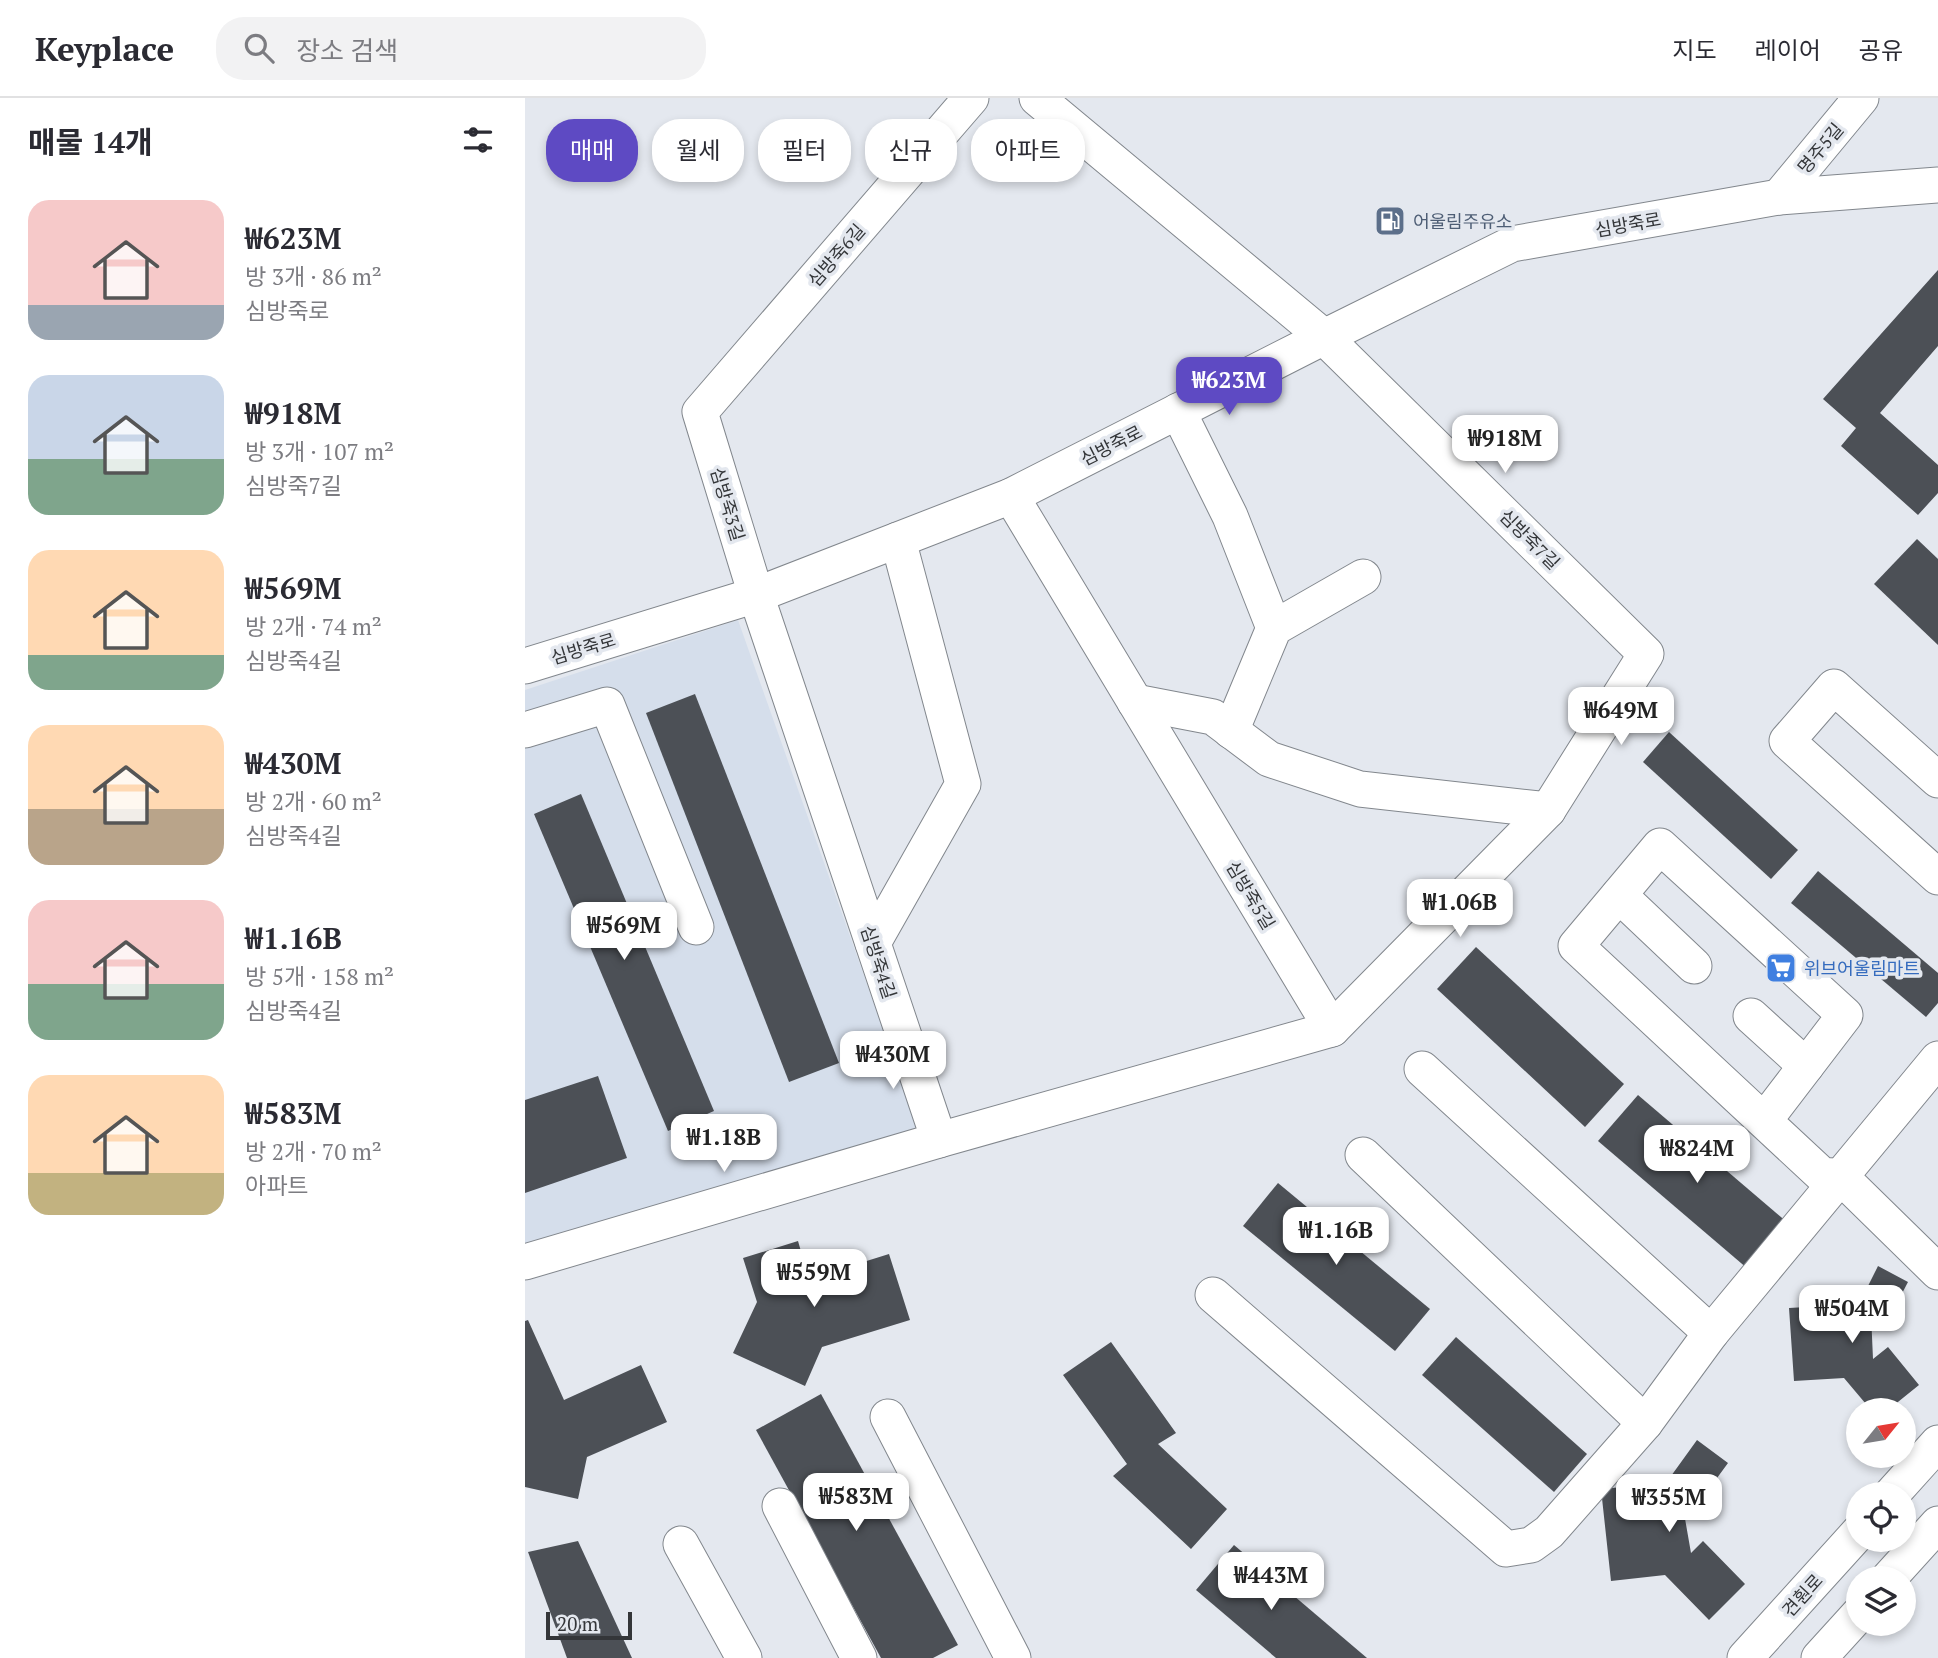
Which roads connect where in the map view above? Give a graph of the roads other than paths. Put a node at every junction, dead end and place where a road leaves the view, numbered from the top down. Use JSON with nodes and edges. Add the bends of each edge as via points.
{"nodes":[{"id":1,"x":971,"y":98,"type":"edge"},
{"id":2,"x":1037,"y":98,"type":"edge"},
{"id":3,"x":1861,"y":98,"type":"edge"},
{"id":4,"x":1938,"y":186,"type":"edge"},
{"id":5,"x":1779,"y":198,"type":"junction"},
{"id":6,"x":1324,"y":337,"type":"junction"},
{"id":7,"x":1178,"y":411,"type":"junction"},
{"id":8,"x":700,"y":412,"type":"joint"},
{"id":9,"x":1011,"y":496,"type":"junction"},
{"id":10,"x":898,"y":540,"type":"junction"},
{"id":11,"x":1363,"y":578,"type":"dead end"},
{"id":12,"x":756,"y":596,"type":"junction"},
{"id":13,"x":1274,"y":628,"type":"junction"},
{"id":14,"x":525,"y":666,"type":"edge"},
{"id":15,"x":1135,"y":702,"type":"junction"},
{"id":16,"x":525,"y":730,"type":"edge"},
{"id":17,"x":1231,"y":731,"type":"junction"},
{"id":18,"x":1938,"y":780,"type":"edge"},
{"id":19,"x":1548,"y":810,"type":"junction"},
{"id":20,"x":1938,"y":877,"type":"edge"},
{"id":21,"x":1619,"y":895,"type":"junction"},
{"id":22,"x":696,"y":927,"type":"dead end"},
{"id":23,"x":873,"y":943,"type":"junction"},
{"id":24,"x":1694,"y":966,"type":"dead end"},
{"id":25,"x":1751,"y":1016,"type":"dead end"},
{"id":26,"x":1332,"y":1029,"type":"junction"},
{"id":27,"x":1938,"y":1059,"type":"edge"},
{"id":28,"x":1806,"y":1066,"type":"junction"},
{"id":29,"x":1422,"y":1069,"type":"dead end"},
{"id":30,"x":1764,"y":1121,"type":"junction"},
{"id":31,"x":939,"y":1140,"type":"junction"},
{"id":32,"x":1363,"y":1155,"type":"dead end"},
{"id":33,"x":1841,"y":1177,"type":"junction"},
{"id":34,"x":525,"y":1262,"type":"edge"},
{"id":35,"x":1938,"y":1272,"type":"edge"},
{"id":36,"x":1213,"y":1295,"type":"dead end"},
{"id":37,"x":1711,"y":1333,"type":"junction"},
{"id":38,"x":888,"y":1417,"type":"dead end"},
{"id":39,"x":1645,"y":1423,"type":"junction"},
{"id":40,"x":1938,"y":1443,"type":"edge"},
{"id":41,"x":1903,"y":1482,"type":"edge"},
{"id":42,"x":780,"y":1506,"type":"dead end"},
{"id":43,"x":1938,"y":1524,"type":"edge"},
{"id":44,"x":681,"y":1544,"type":"dead end"},
{"id":45,"x":1846,"y":1546,"type":"edge"},
{"id":46,"x":1900,"y":1566,"type":"edge"},
{"id":47,"x":1846,"y":1628,"type":"edge"},
{"id":48,"x":744,"y":1658,"type":"edge"},
{"id":49,"x":859,"y":1658,"type":"edge"},
{"id":50,"x":1013,"y":1658,"type":"edge"},
{"id":51,"x":1745,"y":1658,"type":"edge"},
{"id":52,"x":1819,"y":1658,"type":"edge"}],
"edges":[{"from":1,"to":8,"type":"street","name":"심방죽6길"},
{"from":2,"to":6,"type":"street"},
{"from":3,"to":5,"type":"street","name":"명주5길"},
{"from":4,"to":5,"type":"street","name":"심방죽로"},
{"from":5,"to":6,"type":"street","name":"심방죽로","via":[[1511,244]]},
{"from":6,"to":7,"type":"street","name":"심방죽로"},
{"from":6,"to":19,"type":"street","name":"심방죽7길","via":[[1646,654]]},
{"from":7,"to":9,"type":"street","name":"심방죽로"},
{"from":7,"to":13,"type":"street","via":[[1230,516]]},
{"from":8,"to":12,"type":"street","name":"심방죽3길"},
{"from":9,"to":10,"type":"street","name":"심방죽로"},
{"from":9,"to":15,"type":"street","name":"심방죽5길"},
{"from":10,"to":12,"type":"street","name":"심방죽로"},
{"from":10,"to":23,"type":"street","via":[[963,784]]},
{"from":11,"to":13,"type":"street"},
{"from":12,"to":14,"type":"street","name":"심방죽로"},
{"from":12,"to":23,"type":"street","name":"심방죽4길"},
{"from":13,"to":17,"type":"street"},
{"from":15,"to":17,"type":"street","via":[[1213,717]]},
{"from":15,"to":26,"type":"street","name":"심방죽5길"},
{"from":16,"to":22,"type":"street","via":[[607,705]]},
{"from":17,"to":19,"type":"street","via":[[1269,759],[1360,789]]},
{"from":18,"to":20,"type":"street","via":[[1834,687],[1787,741]]},
{"from":19,"to":26,"type":"street"},
{"from":21,"to":24,"type":"street"},
{"from":21,"to":28,"type":"street","via":[[1660,846],[1845,1015]]},
{"from":21,"to":30,"type":"street","via":[[1576,946]]},
{"from":23,"to":31,"type":"street","name":"심방죽4길"},
{"from":25,"to":28,"type":"street"},
{"from":26,"to":31,"type":"street"},
{"from":27,"to":33,"type":"street"},
{"from":28,"to":30,"type":"street"},
{"from":29,"to":37,"type":"street"},
{"from":30,"to":33,"type":"street","via":[[1822,1175]]},
{"from":31,"to":34,"type":"street"},
{"from":32,"to":39,"type":"street"},
{"from":33,"to":35,"type":"street"},
{"from":33,"to":37,"type":"street"},
{"from":36,"to":39,"type":"street","via":[[1506,1549],[1531,1545],[1549,1532]]},
{"from":37,"to":39,"type":"street"},
{"from":38,"to":50,"type":"street"},
{"from":40,"to":41,"type":"street"},
{"from":42,"to":49,"type":"street"},
{"from":43,"to":46,"type":"street"},
{"from":44,"to":48,"type":"street"},
{"from":45,"to":51,"type":"street","name":"견훤로"},
{"from":47,"to":52,"type":"street"}]}
